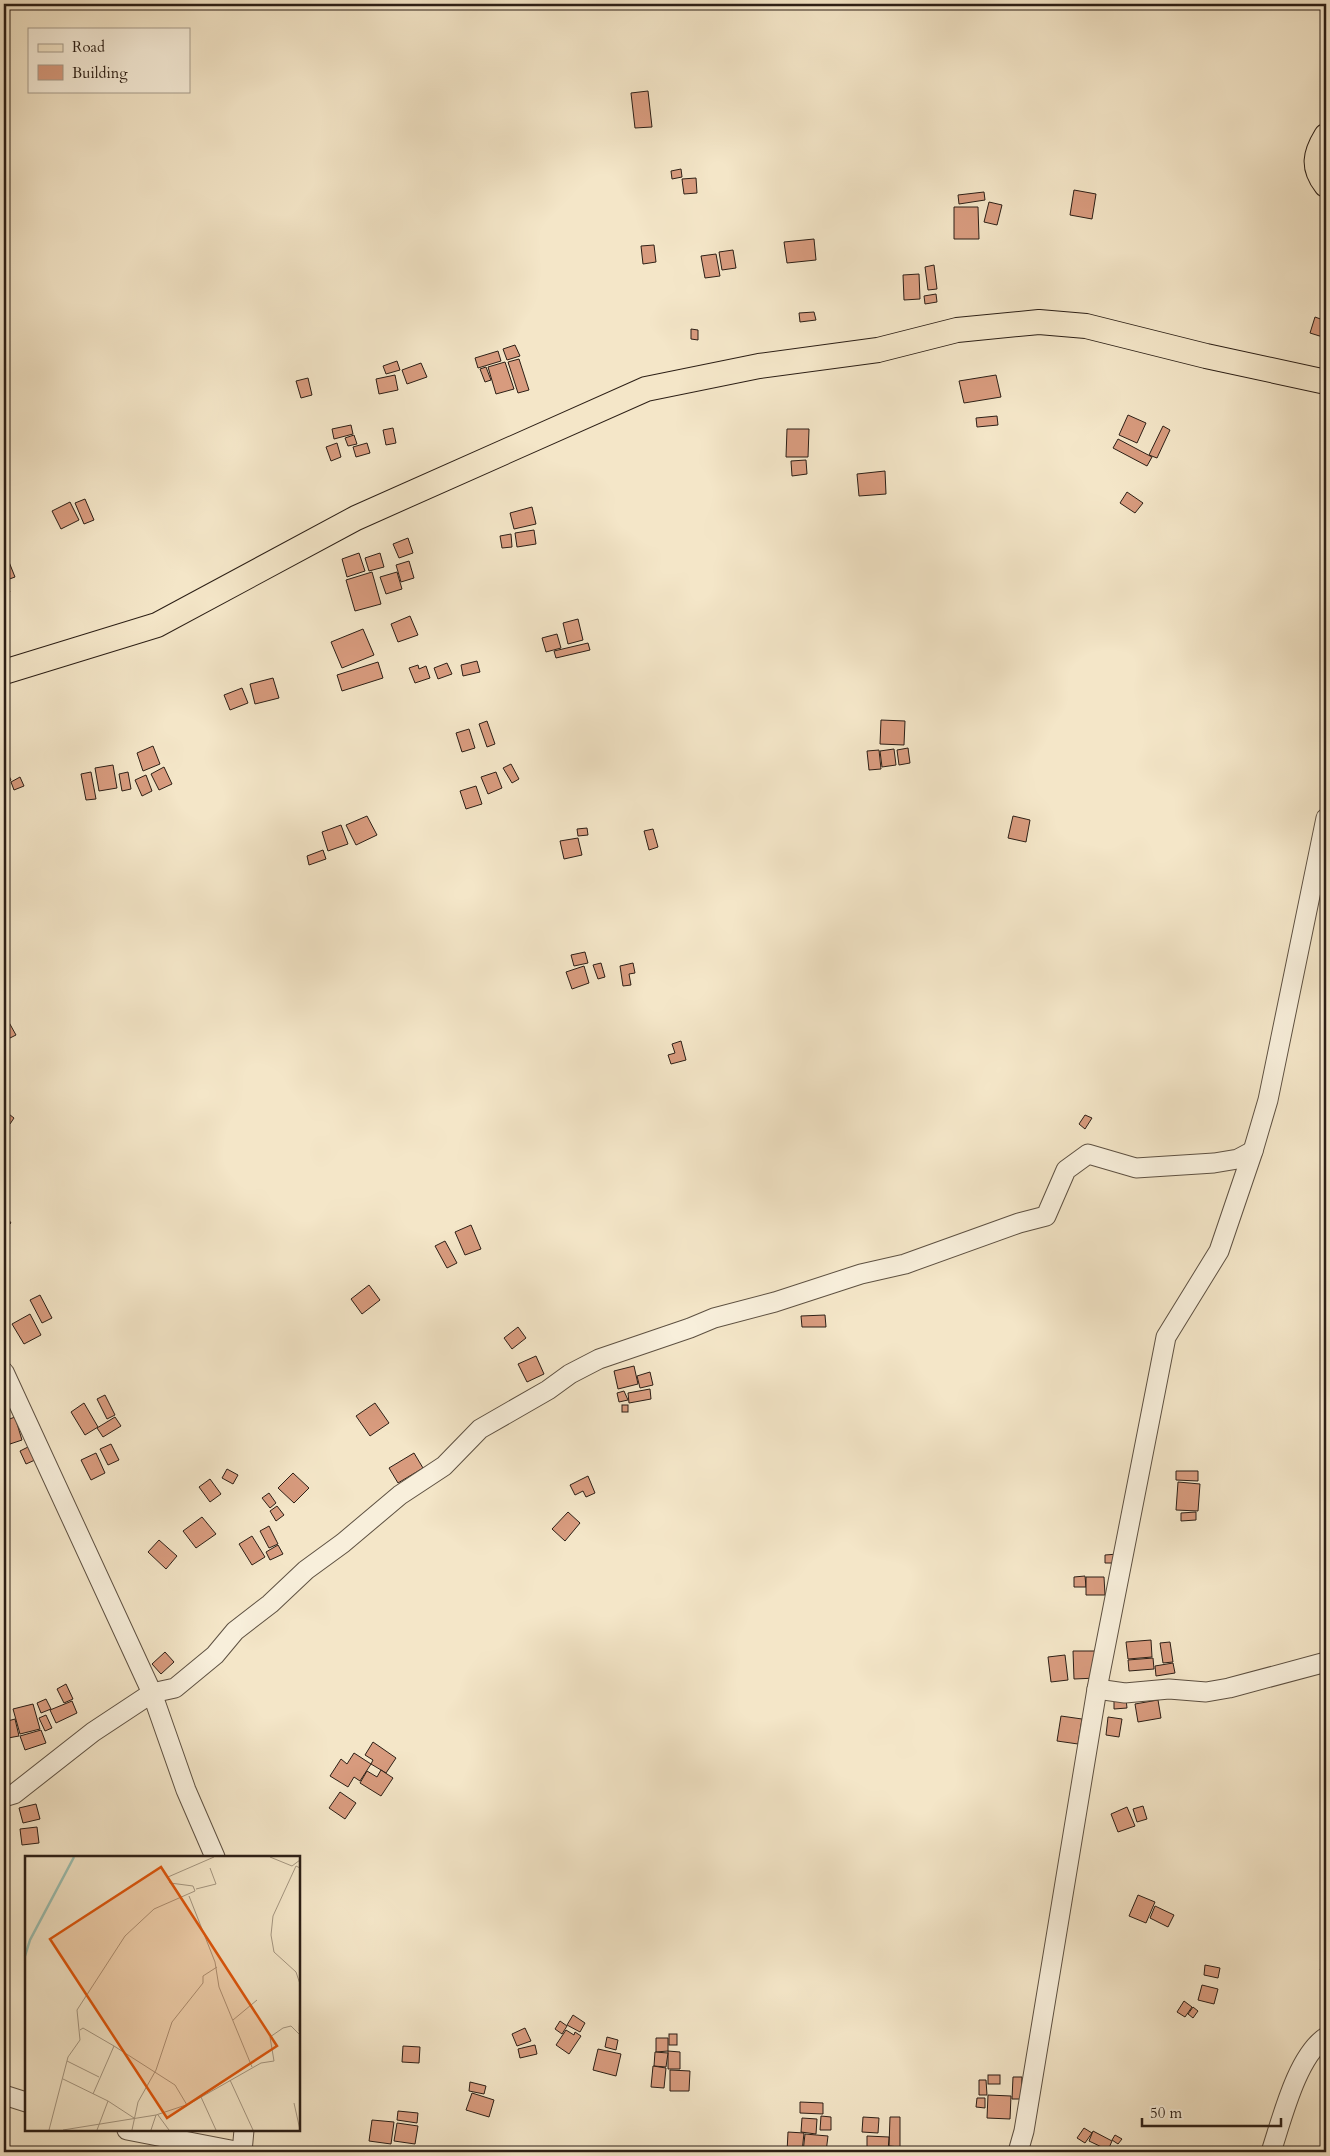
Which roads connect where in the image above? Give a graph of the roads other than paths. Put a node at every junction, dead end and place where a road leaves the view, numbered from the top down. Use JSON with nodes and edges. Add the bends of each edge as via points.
{"nodes":[{"id":1,"x":1326,"y":136,"type":"edge"},
{"id":2,"x":1326,"y":185,"type":"edge"},
{"id":3,"x":1326,"y":382,"type":"edge"},
{"id":4,"x":4,"y":672,"type":"edge"},
{"id":5,"x":1326,"y":818,"type":"edge"},
{"id":6,"x":1253,"y":1151,"type":"junction"},
{"id":7,"x":4,"y":1372,"type":"edge"},
{"id":8,"x":1326,"y":1662,"type":"edge"},
{"id":9,"x":1097,"y":1689,"type":"junction"},
{"id":10,"x":152,"y":1693,"type":"junction"},
{"id":11,"x":4,"y":1797,"type":"edge"},
{"id":12,"x":215,"y":1856,"type":"edge"},
{"id":13,"x":1326,"y":2037,"type":"edge"},
{"id":14,"x":4,"y":2095,"type":"edge"},
{"id":15,"x":25,"y":2102,"type":"edge"},
{"id":16,"x":132,"y":2131,"type":"edge"},
{"id":17,"x":244,"y":2131,"type":"edge"},
{"id":18,"x":241,"y":2152,"type":"edge"},
{"id":19,"x":1018,"y":2152,"type":"edge"},
{"id":20,"x":1271,"y":2152,"type":"edge"}],
"edges":[{"from":1,"to":2,"type":"main road","via":[[1318,150],[1316,165]]},
{"from":3,"to":4,"type":"main road","via":[[1086,326],[1039,322],[957,330],[878,350],[759,366],[646,389],[356,518],[157,625]]},
{"from":5,"to":6,"type":"street","via":[[1268,1100]]},
{"from":6,"to":9,"type":"street","via":[[1219,1251],[1166,1337]]},
{"from":6,"to":10,"type":"street","via":[[1238,1159],[1214,1163],[1136,1168],[1088,1154],[1066,1170],[1046,1216],[906,1264],[861,1274],[714,1318],[599,1359],[480,1429],[444,1466],[400,1495],[306,1570],[175,1688]]},
{"from":7,"to":10,"type":"street"},
{"from":8,"to":9,"type":"street","via":[[1206,1692],[1169,1689],[1125,1693]]},
{"from":9,"to":19,"type":"street"},
{"from":10,"to":11,"type":"street","via":[[93,1732],[14,1794]]},
{"from":10,"to":12,"type":"street","via":[[186,1790]]},
{"from":13,"to":20,"type":"street","via":[[1310,2052],[1299,2072]]},
{"from":14,"to":15,"type":"street"},
{"from":16,"to":18,"type":"street"},
{"from":17,"to":18,"type":"street"}]}
